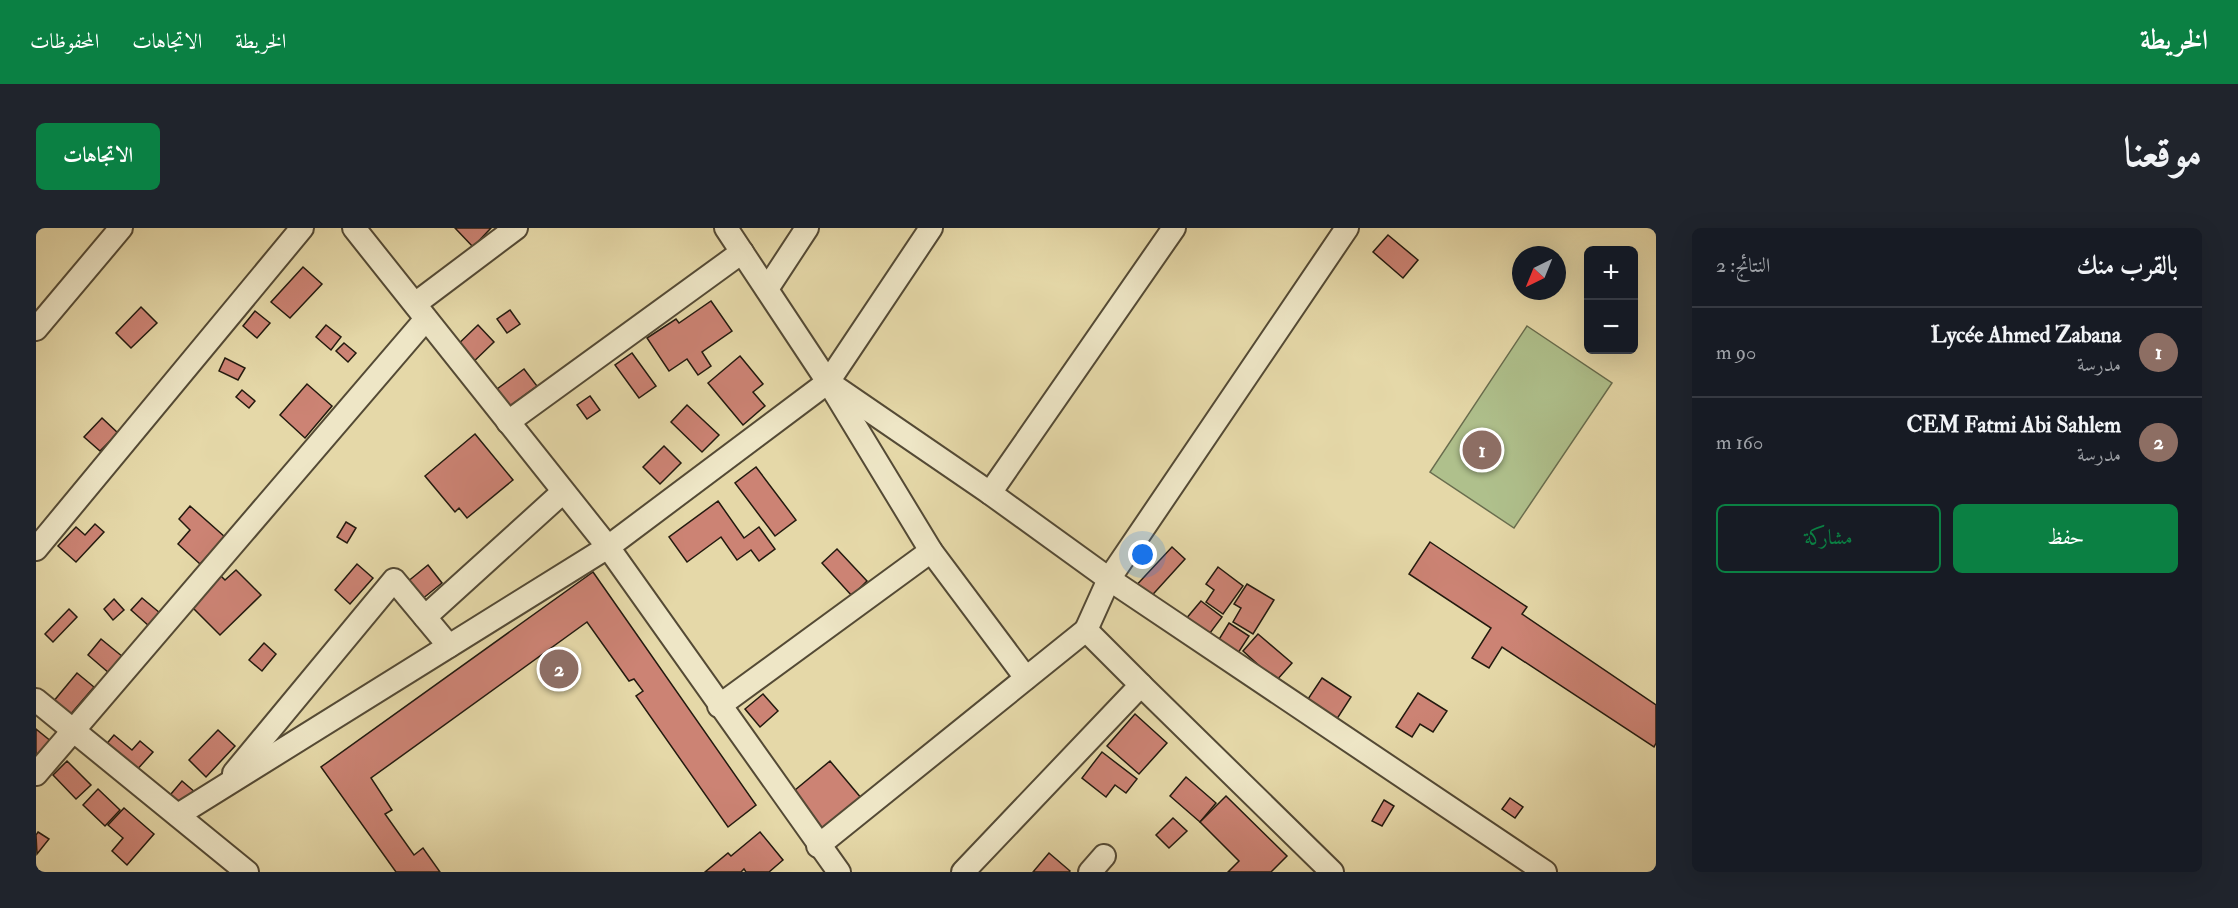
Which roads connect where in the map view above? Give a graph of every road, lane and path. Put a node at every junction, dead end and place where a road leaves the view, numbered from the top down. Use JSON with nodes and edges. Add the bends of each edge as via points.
{"nodes":[{"id":1,"x":121,"y":228,"type":"edge"},
{"id":2,"x":302,"y":228,"type":"edge"},
{"id":3,"x":354,"y":228,"type":"edge"},
{"id":4,"x":516,"y":228,"type":"edge"},
{"id":5,"x":726,"y":228,"type":"edge"},
{"id":6,"x":807,"y":228,"type":"edge"},
{"id":7,"x":931,"y":228,"type":"edge"},
{"id":8,"x":1174,"y":228,"type":"edge"},
{"id":9,"x":1339,"y":231,"type":"edge"},
{"id":10,"x":742,"y":252,"type":"junction"},
{"id":11,"x":766,"y":289,"type":"junction"},
{"id":12,"x":421,"y":311,"type":"junction"},
{"id":13,"x":36,"y":329,"type":"edge"},
{"id":14,"x":828,"y":382,"type":"junction"},
{"id":15,"x":508,"y":422,"type":"junction"},
{"id":16,"x":563,"y":492,"type":"junction"},
{"id":17,"x":990,"y":493,"type":"junction"},
{"id":18,"x":608,"y":547,"type":"junction"},
{"id":19,"x":36,"y":549,"type":"edge"},
{"id":20,"x":931,"y":551,"type":"junction"},
{"id":21,"x":1109,"y":579,"type":"junction"},
{"id":22,"x":424,"y":617,"type":"junction"},
{"id":23,"x":1086,"y":630,"type":"junction"},
{"id":24,"x":449,"y":646,"type":"junction"},
{"id":25,"x":1026,"y":678,"type":"junction"},
{"id":26,"x":1141,"y":686,"type":"junction"},
{"id":27,"x":36,"y":700,"type":"edge"},
{"id":28,"x":719,"y":706,"type":"junction"},
{"id":29,"x":73,"y":730,"type":"junction"},
{"id":30,"x":36,"y":774,"type":"edge"},
{"id":31,"x":220,"y":790,"type":"junction"},
{"id":32,"x":178,"y":816,"type":"junction"},
{"id":33,"x":818,"y":846,"type":"junction"},
{"id":34,"x":247,"y":872,"type":"edge"},
{"id":35,"x":839,"y":872,"type":"edge"},
{"id":36,"x":963,"y":872,"type":"edge"},
{"id":37,"x":1332,"y":872,"type":"edge"},
{"id":38,"x":1545,"y":872,"type":"edge"}],
"edges":[{"from":1,"to":13,"type":"street"},
{"from":2,"to":19,"type":"street"},
{"from":3,"to":12,"type":"street"},
{"from":4,"to":12,"type":"street"},
{"from":5,"to":10,"type":"street"},
{"from":6,"to":11,"type":"street"},
{"from":7,"to":14,"type":"street"},
{"from":8,"to":17,"type":"street"},
{"from":9,"to":21,"type":"street"},
{"from":10,"to":11,"type":"street"},
{"from":10,"to":15,"type":"street"},
{"from":11,"to":14,"type":"street"},
{"from":12,"to":15,"type":"street"},
{"from":12,"to":29,"type":"street"},
{"from":14,"to":17,"type":"street"},
{"from":14,"to":18,"type":"street"},
{"from":14,"to":20,"type":"street"},
{"from":15,"to":16,"type":"street"},
{"from":16,"to":18,"type":"street"},
{"from":16,"to":22,"type":"street"},
{"from":17,"to":21,"type":"street"},
{"from":18,"to":24,"type":"street"},
{"from":18,"to":28,"type":"street"},
{"from":20,"to":25,"type":"street"},
{"from":20,"to":28,"type":"street"},
{"from":21,"to":23,"type":"street"},
{"from":21,"to":38,"type":"street"},
{"from":22,"to":24,"type":"street"},
{"from":22,"to":31,"type":"street","via":[[394,580]]},
{"from":23,"to":25,"type":"street"},
{"from":23,"to":26,"type":"street"},
{"from":24,"to":31,"type":"street"},
{"from":25,"to":33,"type":"street"},
{"from":26,"to":36,"type":"street"},
{"from":26,"to":37,"type":"street"},
{"from":27,"to":29,"type":"street"},
{"from":28,"to":33,"type":"street"},
{"from":29,"to":30,"type":"street"},
{"from":29,"to":32,"type":"street"},
{"from":31,"to":32,"type":"street"},
{"from":32,"to":34,"type":"street"},
{"from":33,"to":35,"type":"street"}]}
